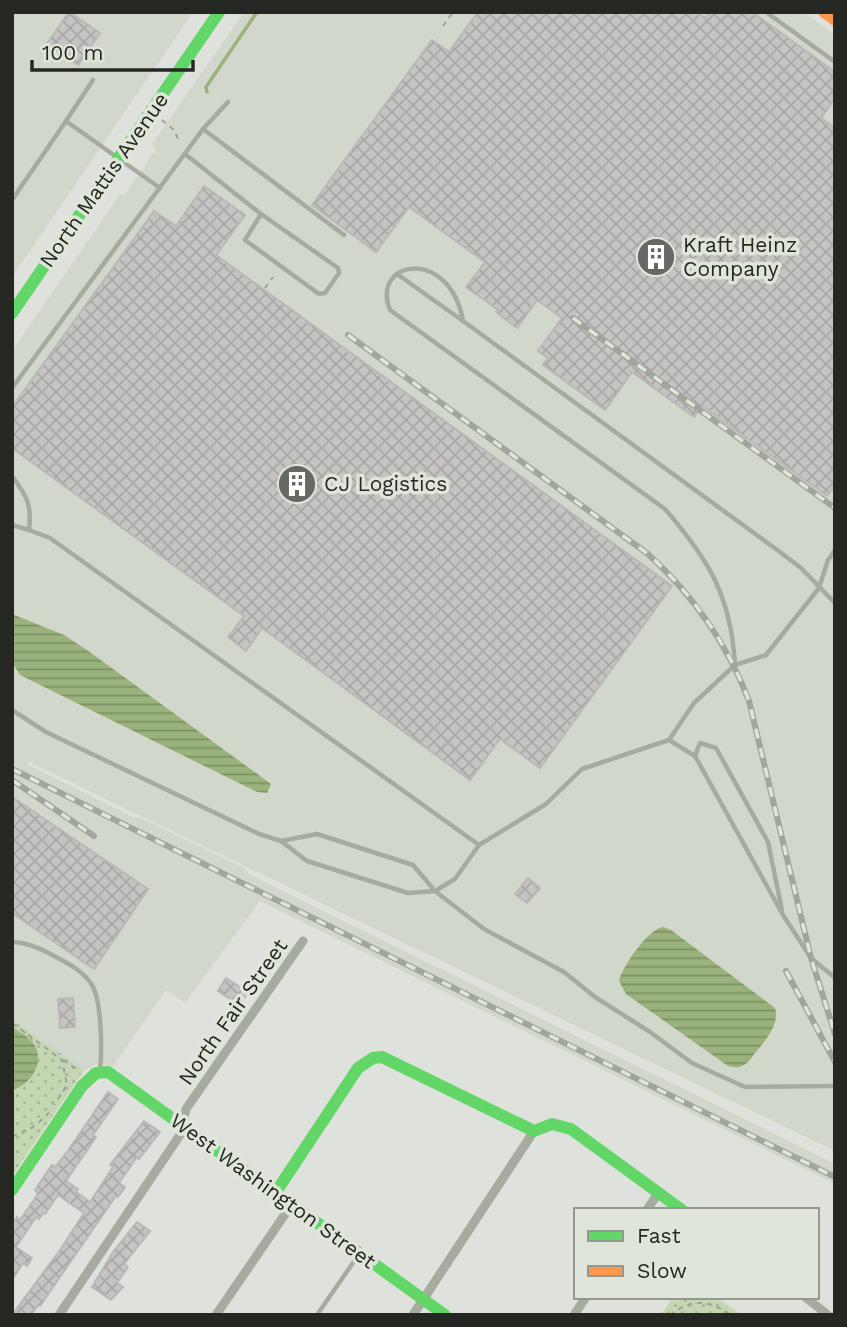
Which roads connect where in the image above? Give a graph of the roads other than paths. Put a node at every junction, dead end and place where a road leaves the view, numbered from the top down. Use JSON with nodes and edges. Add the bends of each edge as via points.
{"nodes":[{"id":1,"x":219,"y":12,"type":"edge"},
{"id":2,"x":766,"y":12,"type":"edge"},
{"id":3,"x":824,"y":12,"type":"edge"},
{"id":4,"x":835,"y":20,"type":"edge"},
{"id":5,"x":835,"y":62,"type":"edge"},
{"id":6,"x":93,"y":80,"type":"dead end"},
{"id":7,"x":228,"y":102,"type":"dead end"},
{"id":8,"x":66,"y":121,"type":"junction"},
{"id":9,"x":203,"y":129,"type":"junction"},
{"id":10,"x":186,"y":154,"type":"junction"},
{"id":11,"x":118,"y":159,"type":"junction"},
{"id":12,"x":160,"y":188,"type":"junction"},
{"id":13,"x":12,"y":200,"type":"edge"},
{"id":14,"x":261,"y":214,"type":"junction"},
{"id":15,"x":344,"y":235,"type":"dead end"},
{"id":16,"x":397,"y":274,"type":"junction"},
{"id":17,"x":12,"y":313,"type":"edge"},
{"id":18,"x":463,"y":321,"type":"junction"},
{"id":19,"x":12,"y":388,"type":"edge"},
{"id":20,"x":12,"y":476,"type":"edge"},
{"id":21,"x":12,"y":525,"type":"edge"},
{"id":22,"x":29,"y":530,"type":"junction"},
{"id":23,"x":835,"y":550,"type":"edge"},
{"id":24,"x":819,"y":588,"type":"junction"},
{"id":25,"x":835,"y":603,"type":"edge"},
{"id":26,"x":735,"y":665,"type":"junction"},
{"id":27,"x":12,"y":710,"type":"edge"},
{"id":28,"x":669,"y":740,"type":"junction"},
{"id":29,"x":695,"y":756,"type":"junction"},
{"id":30,"x":281,"y":841,"type":"junction"},
{"id":31,"x":479,"y":845,"type":"junction"},
{"id":32,"x":435,"y":891,"type":"junction"},
{"id":33,"x":783,"y":915,"type":"junction"},
{"id":34,"x":303,"y":941,"type":"dead end"},
{"id":35,"x":12,"y":942,"type":"edge"},
{"id":36,"x":835,"y":978,"type":"edge"},
{"id":37,"x":100,"y":1071,"type":"junction"},
{"id":38,"x":835,"y":1086,"type":"edge"},
{"id":39,"x":182,"y":1125,"type":"junction"},
{"id":40,"x":534,"y":1131,"type":"junction"},
{"id":41,"x":12,"y":1190,"type":"edge"},
{"id":42,"x":276,"y":1192,"type":"junction"},
{"id":43,"x":658,"y":1193,"type":"junction"},
{"id":44,"x":292,"y":1204,"type":"junction"},
{"id":45,"x":648,"y":1208,"type":"edge"},
{"id":46,"x":679,"y":1208,"type":"edge"},
{"id":47,"x":360,"y":1254,"type":"junction"},
{"id":48,"x":423,"y":1299,"type":"junction"},
{"id":49,"x":585,"y":1299,"type":"edge"},
{"id":50,"x":808,"y":1299,"type":"edge"},
{"id":51,"x":59,"y":1315,"type":"edge"},
{"id":52,"x":216,"y":1315,"type":"edge"},
{"id":53,"x":317,"y":1315,"type":"edge"},
{"id":54,"x":413,"y":1315,"type":"edge"},
{"id":55,"x":445,"y":1315,"type":"edge"},
{"id":56,"x":574,"y":1315,"type":"edge"},
{"id":57,"x":828,"y":1315,"type":"edge"}],
"edges":[{"from":1,"to":11,"type":"street","name":"North Mattis Avenue"},
{"from":2,"to":5,"type":"lane"},
{"from":3,"to":4,"type":"street"},
{"from":6,"to":8,"type":"lane"},
{"from":7,"to":9,"type":"lane"},
{"from":8,"to":11,"type":"lane"},
{"from":8,"to":13,"type":"lane"},
{"from":9,"to":10,"type":"lane"},
{"from":9,"to":15,"type":"lane"},
{"from":10,"to":12,"type":"lane"},
{"from":10,"to":14,"type":"lane"},
{"from":11,"to":12,"type":"lane"},
{"from":11,"to":17,"type":"street","name":"North Mattis Avenue"},
{"from":12,"to":19,"type":"lane"},
{"from":14,"to":14,"type":"lane","via":[[338,268],[325,293],[245,240]]},
{"from":16,"to":18,"type":"lane"},
{"from":16,"to":18,"type":"lane","via":[[416,267],[436,273],[453,289]]},
{"from":16,"to":26,"type":"lane","via":[[387,291],[390,310],[664,509],[695,543],[726,607]]},
{"from":18,"to":24,"type":"lane","via":[[780,552]]},
{"from":20,"to":22,"type":"lane","via":[[26,496]]},
{"from":21,"to":22,"type":"lane"},
{"from":22,"to":31,"type":"lane","via":[[50,538]]},
{"from":23,"to":24,"type":"lane"},
{"from":24,"to":25,"type":"lane"},
{"from":24,"to":26,"type":"lane","via":[[766,655]]},
{"from":26,"to":28,"type":"lane","via":[[694,702]]},
{"from":27,"to":30,"type":"lane","via":[[46,732]]},
{"from":28,"to":29,"type":"lane"},
{"from":28,"to":31,"type":"lane","via":[[582,769],[546,804]]},
{"from":29,"to":33,"type":"lane"},
{"from":29,"to":33,"type":"lane","via":[[700,743],[716,748],[768,842]]},
{"from":30,"to":32,"type":"lane","via":[[307,861],[408,893]]},
{"from":30,"to":32,"type":"lane","via":[[317,834],[413,864]]},
{"from":31,"to":32,"type":"lane","via":[[455,879]]},
{"from":32,"to":38,"type":"lane","via":[[484,929],[564,971],[692,1063],[745,1087]]},
{"from":33,"to":36,"type":"lane","via":[[811,958]]},
{"from":34,"to":39,"type":"street","name":"North Fair Street","via":[[186,1110]]},
{"from":35,"to":37,"type":"lane","via":[[47,951],[79,970],[93,986],[101,1037]]},
{"from":37,"to":39,"type":"street","name":"West Washington Street","via":[[108,1072]]},
{"from":37,"to":41,"type":"street","via":[[82,1086]]},
{"from":39,"to":42,"type":"street","name":"West Washington Street"},
{"from":39,"to":51,"type":"street","name":"North Fair Street","via":[[177,1140]]},
{"from":40,"to":42,"type":"street","via":[[382,1057],[373,1058],[358,1069]]},
{"from":40,"to":43,"type":"street","via":[[552,1122],[571,1129]]},
{"from":40,"to":48,"type":"street"},
{"from":42,"to":44,"type":"street","name":"West Washington Street"},
{"from":43,"to":45,"type":"street"},
{"from":43,"to":46,"type":"street"},
{"from":44,"to":47,"type":"street","name":"West Washington Street"},
{"from":44,"to":52,"type":"street"},
{"from":47,"to":48,"type":"street","name":"West Washington Street"},
{"from":47,"to":53,"type":"lane"},
{"from":48,"to":54,"type":"street"},
{"from":48,"to":55,"type":"street","name":"West Washington Street"},
{"from":49,"to":56,"type":"street"},
{"from":50,"to":57,"type":"street"}]}
